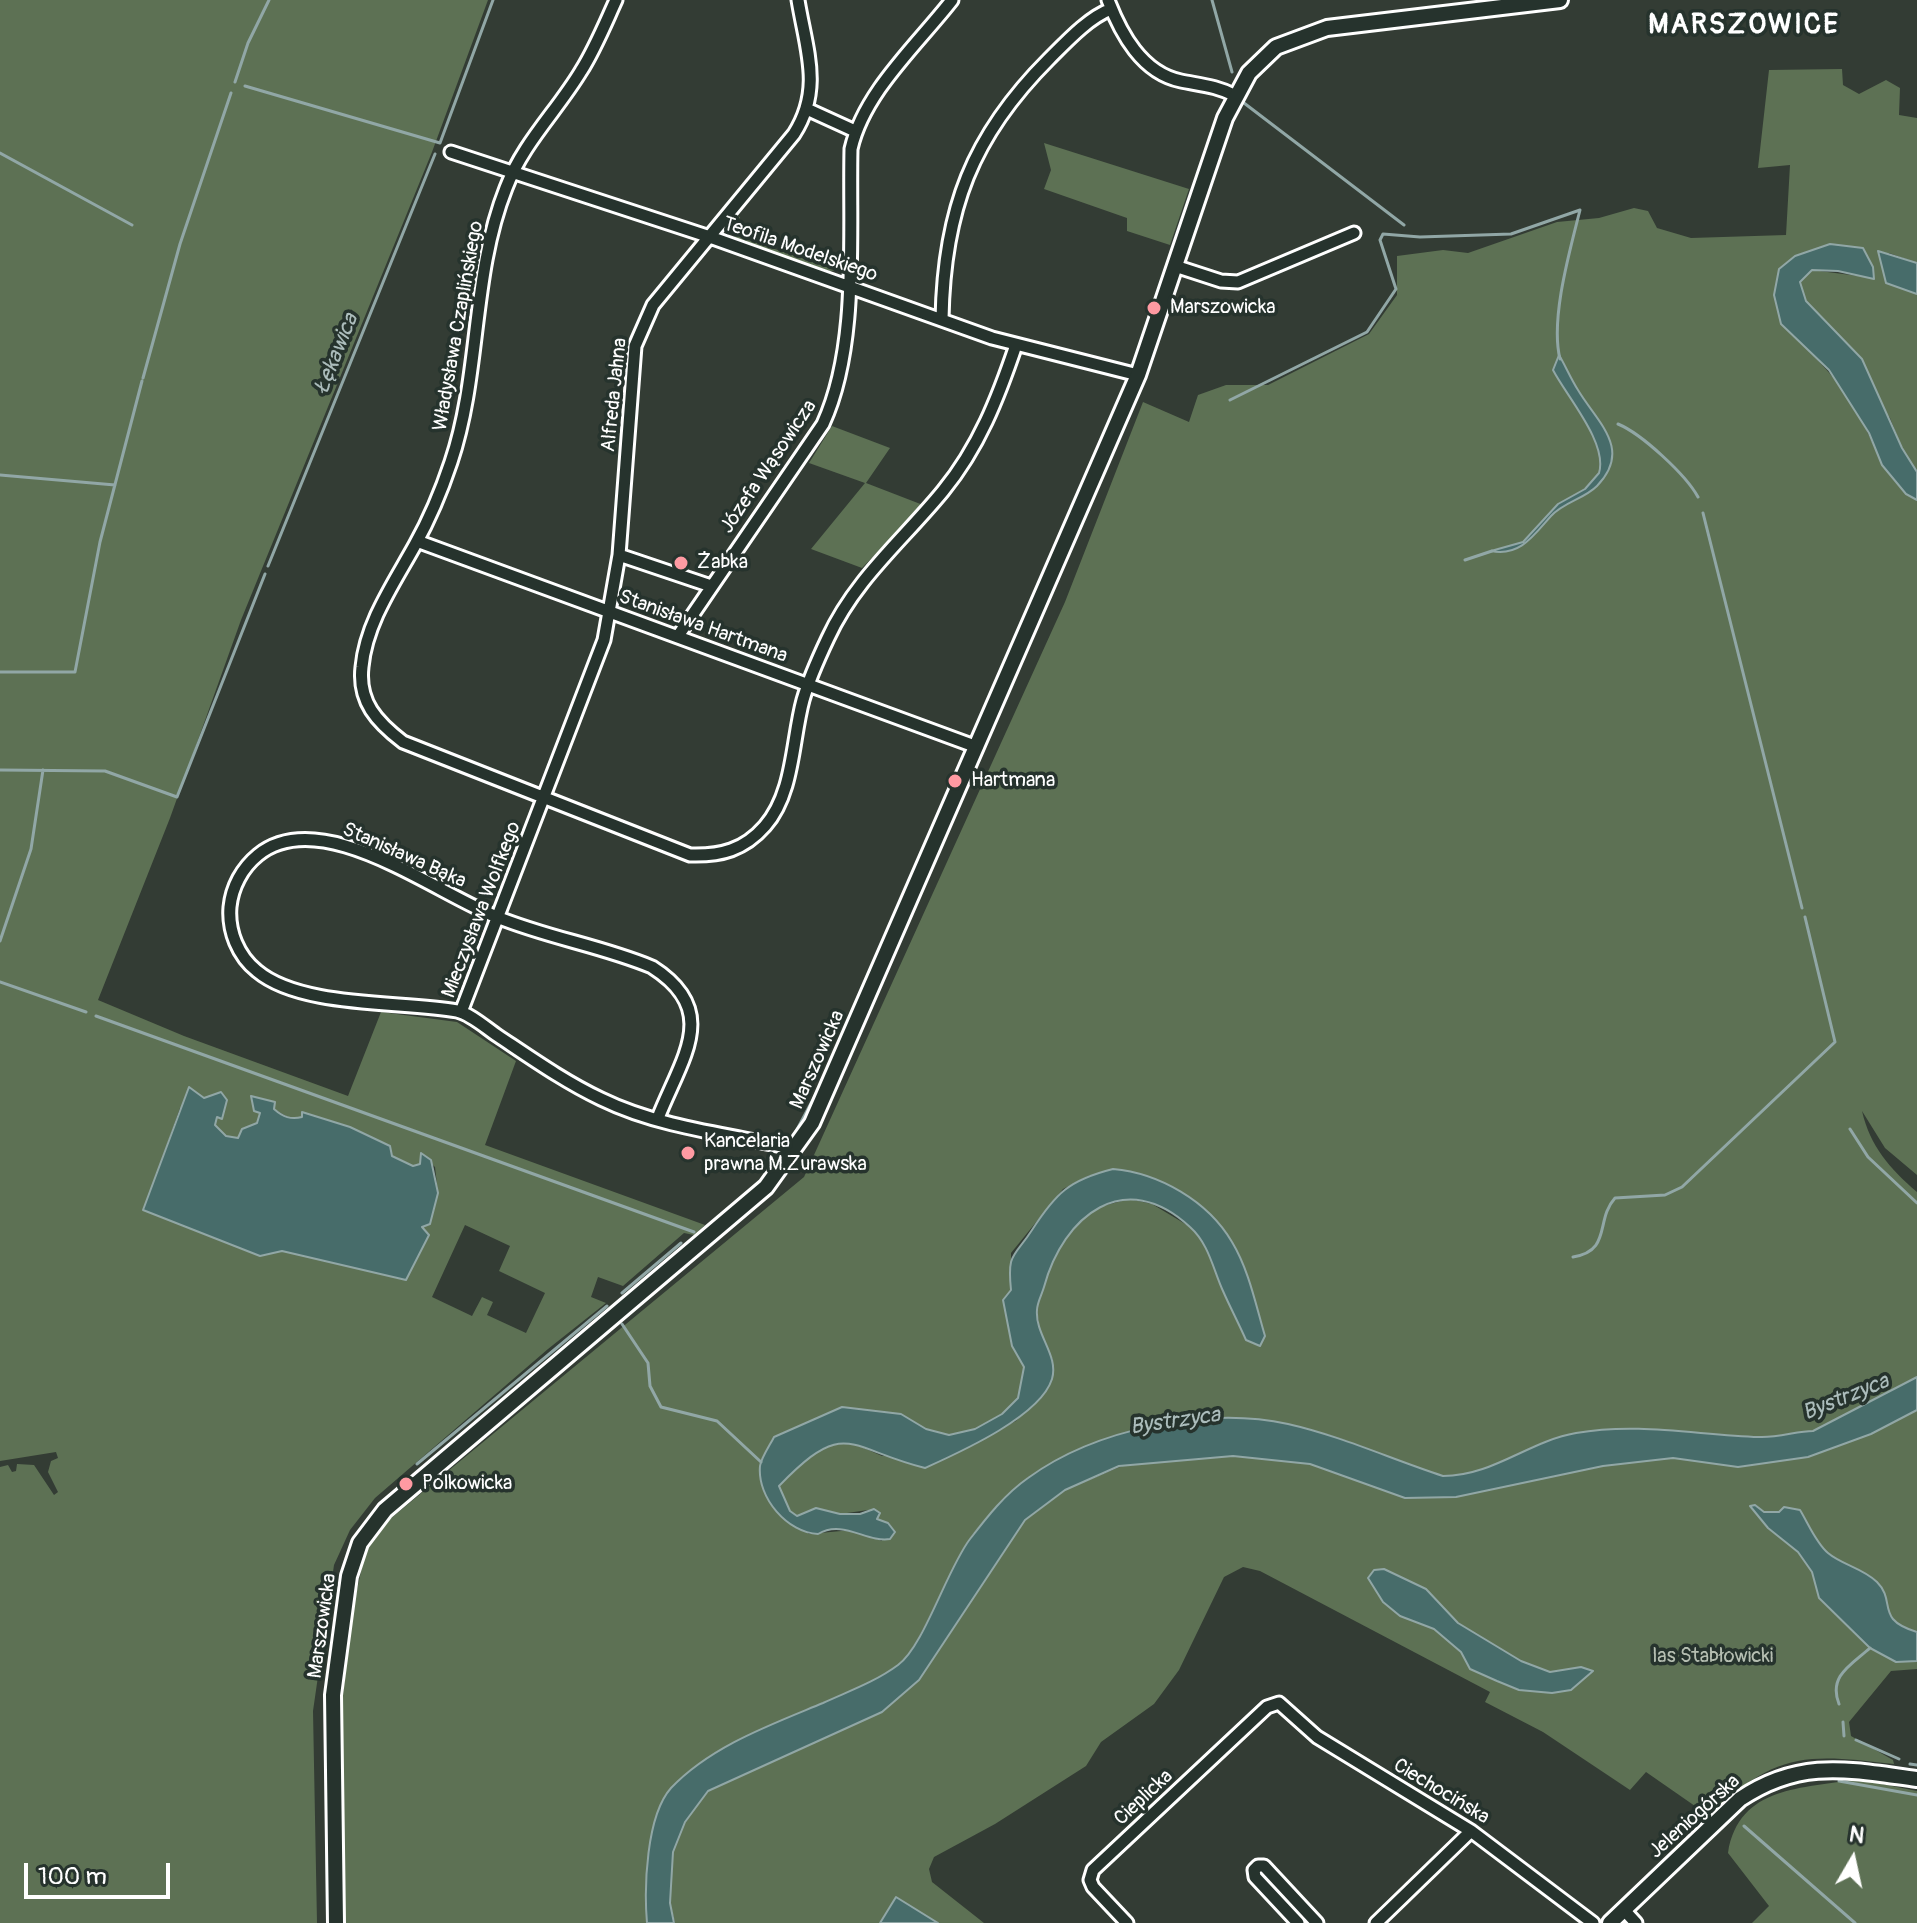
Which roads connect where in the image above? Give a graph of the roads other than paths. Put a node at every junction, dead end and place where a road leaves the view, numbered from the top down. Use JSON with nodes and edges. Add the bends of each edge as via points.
{"nodes":[{"id":1,"x":616,"y":0,"type":"edge"},
{"id":2,"x":798,"y":0,"type":"edge"},
{"id":3,"x":952,"y":0,"type":"edge"},
{"id":4,"x":1560,"y":0,"type":"edge"},
{"id":5,"x":1110,"y":4,"type":"edge"},
{"id":6,"x":1468,"y":6,"type":"edge"},
{"id":7,"x":1236,"y":96,"type":"junction"},
{"id":8,"x":809,"y":110,"type":"junction"},
{"id":9,"x":855,"y":131,"type":"junction"},
{"id":10,"x":451,"y":152,"type":"dead end"},
{"id":11,"x":513,"y":171,"type":"junction"},
{"id":12,"x":1354,"y":233,"type":"dead end"},
{"id":13,"x":710,"y":237,"type":"junction"},
{"id":14,"x":1175,"y":266,"type":"junction"},
{"id":15,"x":847,"y":286,"type":"junction"},
{"id":16,"x":942,"y":319,"type":"junction"},
{"id":17,"x":1016,"y":345,"type":"junction"},
{"id":18,"x":1138,"y":375,"type":"junction"},
{"id":19,"x":417,"y":541,"type":"junction"},
{"id":20,"x":619,"y":555,"type":"junction"},
{"id":21,"x":711,"y":586,"type":"junction"},
{"id":22,"x":610,"y":613,"type":"junction"},
{"id":23,"x":678,"y":636,"type":"junction"},
{"id":24,"x":809,"y":683,"type":"junction"},
{"id":25,"x":977,"y":747,"type":"junction"},
{"id":26,"x":544,"y":797,"type":"junction"},
{"id":27,"x":496,"y":917,"type":"junction"},
{"id":28,"x":461,"y":1012,"type":"junction"},
{"id":29,"x":658,"y":1118,"type":"junction"},
{"id":30,"x":792,"y":1154,"type":"junction"},
{"id":31,"x":1267,"y":1707,"type":"joint"},
{"id":32,"x":1917,"y":1779,"type":"edge"},
{"id":33,"x":1471,"y":1831,"type":"junction"},
{"id":34,"x":1624,"y":1910,"type":"junction"},
{"id":35,"x":336,"y":1923,"type":"edge"},
{"id":36,"x":1127,"y":1923,"type":"edge"},
{"id":37,"x":1298,"y":1923,"type":"edge"},
{"id":38,"x":1317,"y":1923,"type":"edge"},
{"id":39,"x":1376,"y":1923,"type":"edge"},
{"id":40,"x":1593,"y":1923,"type":"edge"},
{"id":41,"x":1610,"y":1923,"type":"edge"},
{"id":42,"x":1636,"y":1923,"type":"edge"}],
"edges":[{"from":1,"to":11,"type":"street","name":"Władysława Czaplińskiego","via":[[581,72]]},
{"from":2,"to":8,"type":"street","via":[[811,80]]},
{"from":3,"to":9,"type":"street","name":"Józefa Wąsowicza","via":[[869,103]]},
{"from":4,"to":6,"type":"street","name":"Marszowicka"},
{"from":5,"to":7,"type":"street","via":[[1135,51],[1150,67],[1170,78],[1210,84]]},
{"from":5,"to":16,"type":"street","via":[[1039,69],[989,136],[963,182],[947,246]]},
{"from":6,"to":7,"type":"street","name":"Marszowicka","via":[[1327,28],[1291,39],[1258,62]]},
{"from":7,"to":14,"type":"street","name":"Marszowicka"},
{"from":8,"to":9,"type":"street"},
{"from":8,"to":13,"type":"street","name":"Alfreda Jahna"},
{"from":9,"to":15,"type":"street","name":"Józefa Wąsowicza"},
{"from":10,"to":11,"type":"street","name":"Teofila Modelskiego"},
{"from":11,"to":13,"type":"street","name":"Teofila Modelskiego"},
{"from":11,"to":19,"type":"street","name":"Władysława Czaplińskiego","via":[[478,295],[462,420],[451,463]]},
{"from":12,"to":14,"type":"street","via":[[1238,282]]},
{"from":13,"to":15,"type":"street","name":"Teofila Modelskiego"},
{"from":13,"to":20,"type":"street","name":"Alfreda Jahna","via":[[653,305],[635,346]]},
{"from":14,"to":18,"type":"street","name":"Marszowicka"},
{"from":15,"to":16,"type":"street","name":"Teofila Modelskiego"},
{"from":15,"to":21,"type":"street","name":"Józefa Wąsowicza","via":[[843,365],[833,403]]},
{"from":16,"to":17,"type":"street","name":"Teofila Modelskiego"},
{"from":17,"to":18,"type":"street","name":"Teofila Modelskiego"},
{"from":17,"to":24,"type":"street","name":"Władysława Czaplińskiego","via":[[994,405],[965,461],[853,594]]},
{"from":18,"to":25,"type":"street","name":"Marszowicka"},
{"from":19,"to":22,"type":"street","name":"Stanisława Hartmana"},
{"from":19,"to":26,"type":"street","name":"Władysława Czaplińskiego","via":[[370,630],[362,667],[369,709],[403,742]]},
{"from":20,"to":21,"type":"street"},
{"from":20,"to":22,"type":"street","name":"Alfreda Jahna"},
{"from":21,"to":23,"type":"street","name":"Józefa Wąsowicza"},
{"from":22,"to":23,"type":"street","name":"Stanisława Hartmana"},
{"from":22,"to":26,"type":"street","name":"Mieczysława Wolfkego"},
{"from":23,"to":24,"type":"street","name":"Stanisława Hartmana"},
{"from":24,"to":25,"type":"street","name":"Stanisława Hartmana"},
{"from":24,"to":26,"type":"street","name":"Władysława Czaplińskiego","via":[[781,799],[766,825],[744,846],[718,856],[690,855]]},
{"from":25,"to":30,"type":"street","name":"Marszowicka","via":[[827,1092]]},
{"from":26,"to":27,"type":"street","name":"Mieczysława Wolfkego"},
{"from":27,"to":28,"type":"street","name":"Mieczysława Wolfkego"},
{"from":27,"to":28,"type":"street","name":"Stanisława Bąka","via":[[367,855],[310,838],[269,847],[251,861],[236,884],[230,917],[234,938],[249,963],[268,979],[333,998]]},
{"from":27,"to":29,"type":"street","name":"Stanisława Bąka","via":[[627,957],[672,980],[686,995],[692,1028]]},
{"from":28,"to":29,"type":"street","name":"Mieczysława Wolfkego","via":[[601,1099]]},
{"from":29,"to":30,"type":"street","name":"Mieczysława Wolfkego","via":[[782,1146]]},
{"from":30,"to":35,"type":"street","name":"Marszowicka","via":[[766,1187],[385,1510],[360,1543],[346,1593],[333,1695]]},
{"from":31,"to":33,"type":"street","name":"Ciechocińska","via":[[1282,1705],[1328,1744]]},
{"from":31,"to":36,"type":"street","name":"Cieplicka","via":[[1093,1870],[1093,1887]]},
{"from":32,"to":34,"type":"street","name":"Jeleniogórska","via":[[1817,1769],[1763,1783]]},
{"from":33,"to":39,"type":"street"},
{"from":33,"to":40,"type":"street","name":"Ciechocińska"},
{"from":34,"to":41,"type":"street","name":"Jeleniogórska"},
{"from":34,"to":42,"type":"street"},
{"from":37,"to":38,"type":"street","via":[[1255,1877],[1256,1868],[1264,1866]]}]}
